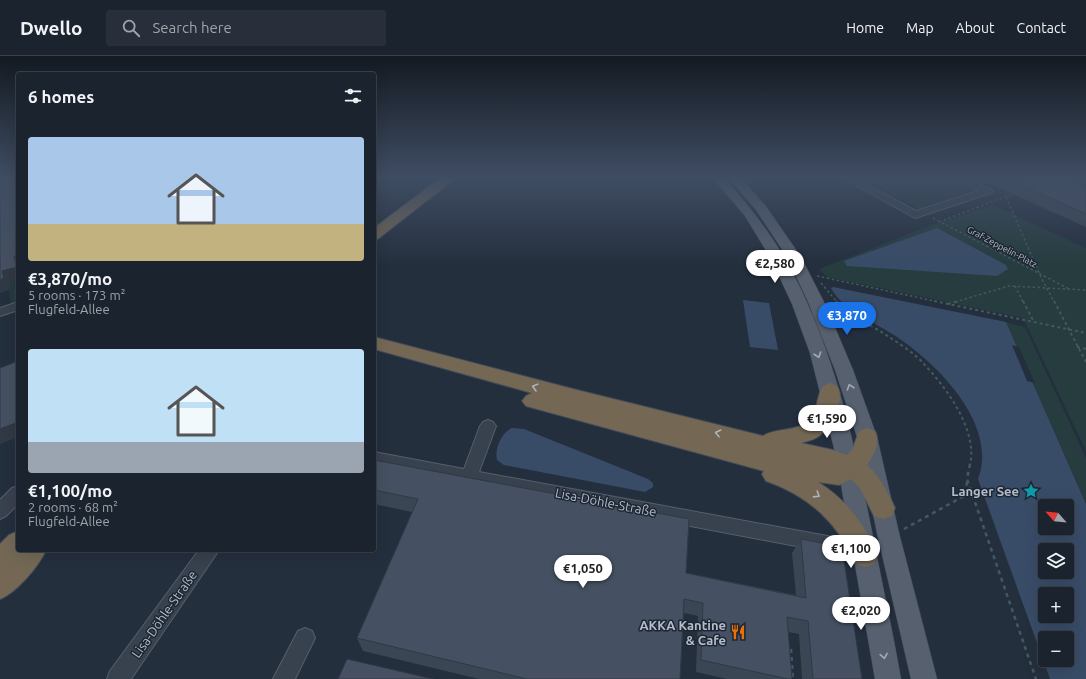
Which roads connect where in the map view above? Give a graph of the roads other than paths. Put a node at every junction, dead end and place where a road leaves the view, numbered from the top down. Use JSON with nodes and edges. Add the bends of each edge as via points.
{"nodes":[{"id":1,"x":396,"y":206,"type":"edge"},
{"id":2,"x":413,"y":206,"type":"edge"},
{"id":3,"x":744,"y":206,"type":"edge"},
{"id":4,"x":758,"y":206,"type":"edge"},
{"id":5,"x":903,"y":206,"type":"edge"},
{"id":6,"x":943,"y":206,"type":"edge"},
{"id":7,"x":376,"y":221,"type":"edge"},
{"id":8,"x":376,"y":234,"type":"edge"},
{"id":9,"x":16,"y":307,"type":"edge"},
{"id":10,"x":0,"y":312,"type":"edge"},
{"id":11,"x":376,"y":344,"type":"edge"},
{"id":12,"x":376,"y":355,"type":"edge"},
{"id":13,"x":830,"y":391,"type":"junction"},
{"id":14,"x":568,"y":411,"type":"junction"},
{"id":15,"x":488,"y":426,"type":"dead end"},
{"id":16,"x":867,"y":437,"type":"junction"},
{"id":17,"x":755,"y":443,"type":"junction"},
{"id":18,"x":376,"y":459,"type":"edge"},
{"id":19,"x":849,"y":466,"type":"junction"},
{"id":20,"x":469,"y":477,"type":"junction"},
{"id":21,"x":16,"y":495,"type":"edge"},
{"id":22,"x":883,"y":508,"type":"junction"},
{"id":23,"x":0,"y":511,"type":"edge"},
{"id":24,"x":16,"y":544,"type":"edge"},
{"id":25,"x":838,"y":546,"type":"edge"},
{"id":26,"x":31,"y":552,"type":"edge"},
{"id":27,"x":209,"y":552,"type":"edge"},
{"id":28,"x":865,"y":554,"type":"junction"},
{"id":29,"x":0,"y":562,"type":"edge"},
{"id":30,"x":0,"y":586,"type":"edge"},
{"id":31,"x":305,"y":638,"type":"dead end"},
{"id":32,"x":118,"y":679,"type":"edge"},
{"id":33,"x":284,"y":679,"type":"edge"},
{"id":34,"x":888,"y":679,"type":"edge"},
{"id":35,"x":924,"y":679,"type":"edge"}],
"edges":[{"from":1,"to":7,"type":"highway"},
{"from":2,"to":8,"type":"highway"},
{"from":3,"to":13,"type":"main road","one_way":true,"via":[[776,256],[802,314]]},
{"from":16,"to":4,"type":"main road","one_way":true,"via":[[832,338],[804,277],[794,257]]},
{"from":5,"to":6,"type":"street","via":[[919,214]]},
{"from":9,"to":10,"type":"street"},
{"from":17,"to":11,"type":"highway","one_way":true},
{"from":12,"to":14,"type":"highway"},
{"from":13,"to":17,"type":"highway","via":[[828,408],[823,418],[809,432],[799,437]]},
{"from":13,"to":19,"type":"main road"},
{"from":14,"to":19,"type":"highway","via":[[812,472],[839,475]]},
{"from":14,"to":28,"type":"highway","one_way":true,"via":[[680,447],[783,476],[803,485],[827,500],[837,510],[857,536]]},
{"from":15,"to":20,"type":"street"},
{"from":16,"to":19,"type":"highway","via":[[864,452]]},
{"from":16,"to":22,"type":"main road"},
{"from":17,"to":19,"type":"highway","via":[[828,458]]},
{"from":18,"to":20,"type":"street","name":"Lisa-Döhle-Straße"},
{"from":19,"to":22,"type":"highway","via":[[868,481]]},
{"from":19,"to":28,"type":"main road"},
{"from":20,"to":25,"type":"street","name":"Lisa-Döhle-Straße"},
{"from":21,"to":23,"type":"street"},
{"from":22,"to":35,"type":"main road"},
{"from":24,"to":29,"type":"highway"},
{"from":26,"to":30,"type":"highway"},
{"from":27,"to":32,"type":"street","name":"Lisa-Döhle-Straße"},
{"from":28,"to":34,"type":"main road","one_way":true},
{"from":31,"to":33,"type":"street"}]}
